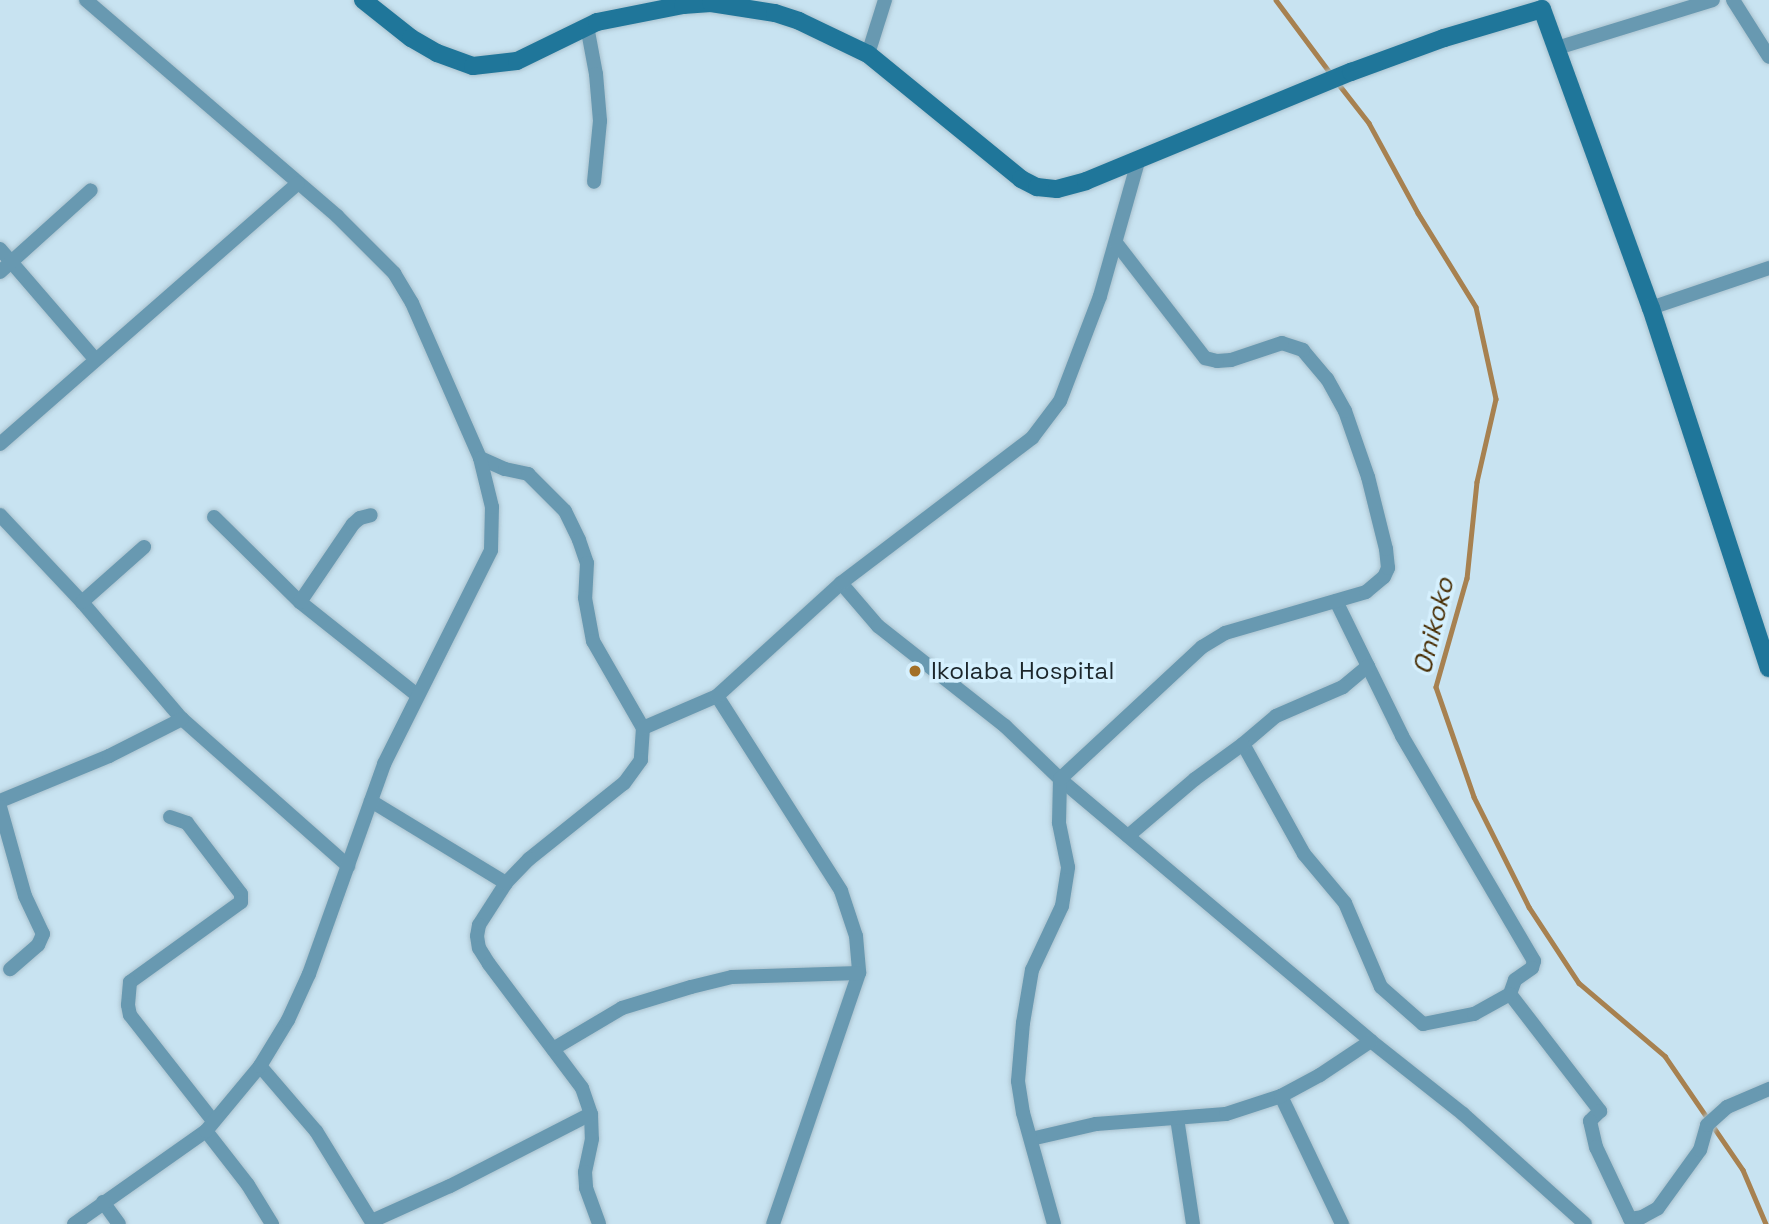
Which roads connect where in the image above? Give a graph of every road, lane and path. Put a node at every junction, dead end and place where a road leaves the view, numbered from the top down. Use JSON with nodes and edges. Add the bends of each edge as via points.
{"nodes":[{"id":1,"x":86,"y":0,"type":"edge"},
{"id":2,"x":363,"y":0,"type":"edge"},
{"id":3,"x":885,"y":0,"type":"edge"},
{"id":4,"x":1713,"y":0,"type":"edge"},
{"id":5,"x":1733,"y":0,"type":"edge"},
{"id":6,"x":1541,"y":5,"type":"edge"},
{"id":7,"x":587,"y":26,"type":"junction"},
{"id":8,"x":1557,"y":48,"type":"junction"},
{"id":9,"x":868,"y":54,"type":"junction"},
{"id":10,"x":1769,"y":57,"type":"edge"},
{"id":11,"x":1139,"y":158,"type":"junction"},
{"id":12,"x":594,"y":182,"type":"dead end"},
{"id":13,"x":298,"y":183,"type":"junction"},
{"id":14,"x":91,"y":190,"type":"dead end"},
{"id":15,"x":1116,"y":243,"type":"junction"},
{"id":16,"x":0,"y":249,"type":"edge"},
{"id":17,"x":12,"y":262,"type":"junction"},
{"id":18,"x":1769,"y":268,"type":"edge"},
{"id":19,"x":0,"y":272,"type":"edge"},
{"id":20,"x":1651,"y":308,"type":"junction"},
{"id":21,"x":94,"y":358,"type":"junction"},
{"id":22,"x":0,"y":443,"type":"edge"},
{"id":23,"x":480,"y":457,"type":"junction"},
{"id":24,"x":0,"y":515,"type":"edge"},
{"id":25,"x":371,"y":515,"type":"dead end"},
{"id":26,"x":214,"y":517,"type":"dead end"},
{"id":27,"x":144,"y":547,"type":"dead end"},
{"id":28,"x":841,"y":583,"type":"junction"},
{"id":29,"x":1336,"y":601,"type":"junction"},
{"id":30,"x":82,"y":602,"type":"junction"},
{"id":31,"x":300,"y":602,"type":"junction"},
{"id":32,"x":1766,"y":649,"type":"edge"},
{"id":33,"x":1368,"y":666,"type":"junction"},
{"id":34,"x":1769,"y":668,"type":"edge"},
{"id":35,"x":417,"y":695,"type":"junction"},
{"id":36,"x":717,"y":696,"type":"junction"},
{"id":37,"x":182,"y":719,"type":"junction"},
{"id":38,"x":643,"y":728,"type":"junction"},
{"id":39,"x":1243,"y":744,"type":"junction"},
{"id":40,"x":1060,"y":779,"type":"junction"},
{"id":41,"x":371,"y":800,"type":"junction"},
{"id":42,"x":0,"y":801,"type":"edge"},
{"id":43,"x":0,"y":807,"type":"edge"},
{"id":44,"x":170,"y":817,"type":"dead end"},
{"id":45,"x":1128,"y":836,"type":"junction"},
{"id":46,"x":348,"y":866,"type":"junction"},
{"id":47,"x":506,"y":883,"type":"junction"},
{"id":48,"x":10,"y":968,"type":"dead end"},
{"id":49,"x":859,"y":973,"type":"junction"},
{"id":50,"x":1510,"y":994,"type":"junction"},
{"id":51,"x":1371,"y":1041,"type":"junction"},
{"id":52,"x":553,"y":1049,"type":"junction"},
{"id":53,"x":260,"y":1066,"type":"junction"},
{"id":54,"x":1769,"y":1089,"type":"edge"},
{"id":55,"x":1281,"y":1096,"type":"junction"},
{"id":56,"x":591,"y":1114,"type":"junction"},
{"id":57,"x":1177,"y":1118,"type":"junction"},
{"id":58,"x":209,"y":1126,"type":"junction"},
{"id":59,"x":1031,"y":1139,"type":"junction"},
{"id":60,"x":103,"y":1202,"type":"junction"},
{"id":61,"x":372,"y":1222,"type":"edge"},
{"id":62,"x":74,"y":1224,"type":"edge"},
{"id":63,"x":119,"y":1224,"type":"edge"},
{"id":64,"x":272,"y":1224,"type":"edge"},
{"id":65,"x":600,"y":1224,"type":"edge"},
{"id":66,"x":773,"y":1224,"type":"edge"},
{"id":67,"x":1054,"y":1224,"type":"edge"},
{"id":68,"x":1193,"y":1224,"type":"edge"},
{"id":69,"x":1342,"y":1224,"type":"edge"},
{"id":70,"x":1585,"y":1224,"type":"edge"}],
"edges":[{"from":1,"to":13,"type":"street"},
{"from":2,"to":7,"type":"main road","via":[[411,38],[473,66],[517,61]]},
{"from":3,"to":9,"type":"street"},
{"from":4,"to":8,"type":"street"},
{"from":5,"to":10,"type":"street"},
{"from":6,"to":8,"type":"main road"},
{"from":6,"to":11,"type":"main road","via":[[1351,72]]},
{"from":7,"to":9,"type":"main road","via":[[711,3],[799,21]]},
{"from":7,"to":12,"type":"street","via":[[600,121]]},
{"from":8,"to":20,"type":"main road"},
{"from":9,"to":11,"type":"main road","via":[[1021,179],[1037,187],[1057,189],[1086,181]]},
{"from":11,"to":15,"type":"street"},
{"from":13,"to":21,"type":"street"},
{"from":13,"to":23,"type":"street","via":[[394,273],[412,303]]},
{"from":14,"to":17,"type":"street"},
{"from":15,"to":28,"type":"street","via":[[1060,401],[1032,438]]},
{"from":15,"to":29,"type":"street","via":[[1205,358],[1231,360],[1289,343],[1303,350],[1327,379],[1345,411],[1368,477],[1388,568],[1366,592]]},
{"from":16,"to":17,"type":"street"},
{"from":17,"to":19,"type":"street"},
{"from":17,"to":21,"type":"street"},
{"from":18,"to":20,"type":"street"},
{"from":20,"to":32,"type":"main road"},
{"from":21,"to":22,"type":"street"},
{"from":23,"to":35,"type":"street","via":[[492,507],[491,550]]},
{"from":23,"to":38,"type":"street","via":[[528,474],[565,511],[587,563],[585,598],[593,640]]},
{"from":24,"to":30,"type":"street"},
{"from":25,"to":31,"type":"street","via":[[353,524]]},
{"from":26,"to":31,"type":"street"},
{"from":27,"to":30,"type":"street"},
{"from":28,"to":36,"type":"street"},
{"from":28,"to":40,"type":"street","via":[[878,626],[1005,726]]},
{"from":29,"to":33,"type":"street"},
{"from":29,"to":40,"type":"street","via":[[1225,633],[1202,647]]},
{"from":30,"to":37,"type":"street"},
{"from":31,"to":35,"type":"street"},
{"from":32,"to":34,"type":"main road"},
{"from":33,"to":39,"type":"street","via":[[1343,687],[1276,716]]},
{"from":33,"to":50,"type":"street","via":[[1402,736],[1534,961],[1532,968],[1515,980]]},
{"from":35,"to":41,"type":"street"},
{"from":36,"to":38,"type":"street"},
{"from":36,"to":49,"type":"street","via":[[841,891],[856,936]]},
{"from":37,"to":42,"type":"street"},
{"from":37,"to":46,"type":"street"},
{"from":38,"to":47,"type":"street","via":[[641,760],[624,783]]},
{"from":39,"to":45,"type":"street"},
{"from":39,"to":50,"type":"street","via":[[1304,854],[1345,903],[1381,987],[1423,1024],[1474,1014]]},
{"from":40,"to":45,"type":"street"},
{"from":40,"to":59,"type":"street","via":[[1059,823],[1068,867],[1062,906],[1032,970],[1020,1050],[1018,1081]]},
{"from":41,"to":46,"type":"street"},
{"from":41,"to":47,"type":"street"},
{"from":43,"to":48,"type":"street","via":[[25,896],[43,934],[38,945]]},
{"from":44,"to":58,"type":"street","via":[[187,823],[241,894],[241,902],[130,982],[128,1005],[130,1015]]},
{"from":45,"to":51,"type":"street"},
{"from":46,"to":53,"type":"street","via":[[309,974]]},
{"from":47,"to":52,"type":"street","via":[[479,925],[479,948]]},
{"from":49,"to":52,"type":"street","via":[[732,977],[711,982],[622,1008]]},
{"from":49,"to":66,"type":"street"},
{"from":50,"to":54,"type":"street","via":[[1600,1111],[1590,1121],[1596,1147],[1630,1219],[1658,1208],[1700,1150],[1707,1125],[1727,1107]]},
{"from":51,"to":55,"type":"street"},
{"from":51,"to":70,"type":"street","via":[[1495,1141]]},
{"from":52,"to":56,"type":"street","via":[[582,1088]]},
{"from":53,"to":58,"type":"street"},
{"from":53,"to":61,"type":"street","via":[[316,1131]]},
{"from":55,"to":57,"type":"street","via":[[1226,1114]]},
{"from":55,"to":69,"type":"street"},
{"from":56,"to":61,"type":"street"},
{"from":56,"to":65,"type":"street","via":[[586,1180]]},
{"from":57,"to":59,"type":"street","via":[[1096,1124]]},
{"from":57,"to":68,"type":"street"},
{"from":58,"to":60,"type":"street"},
{"from":58,"to":64,"type":"street"},
{"from":59,"to":67,"type":"street"},
{"from":60,"to":62,"type":"street"},
{"from":60,"to":63,"type":"street"}]}
